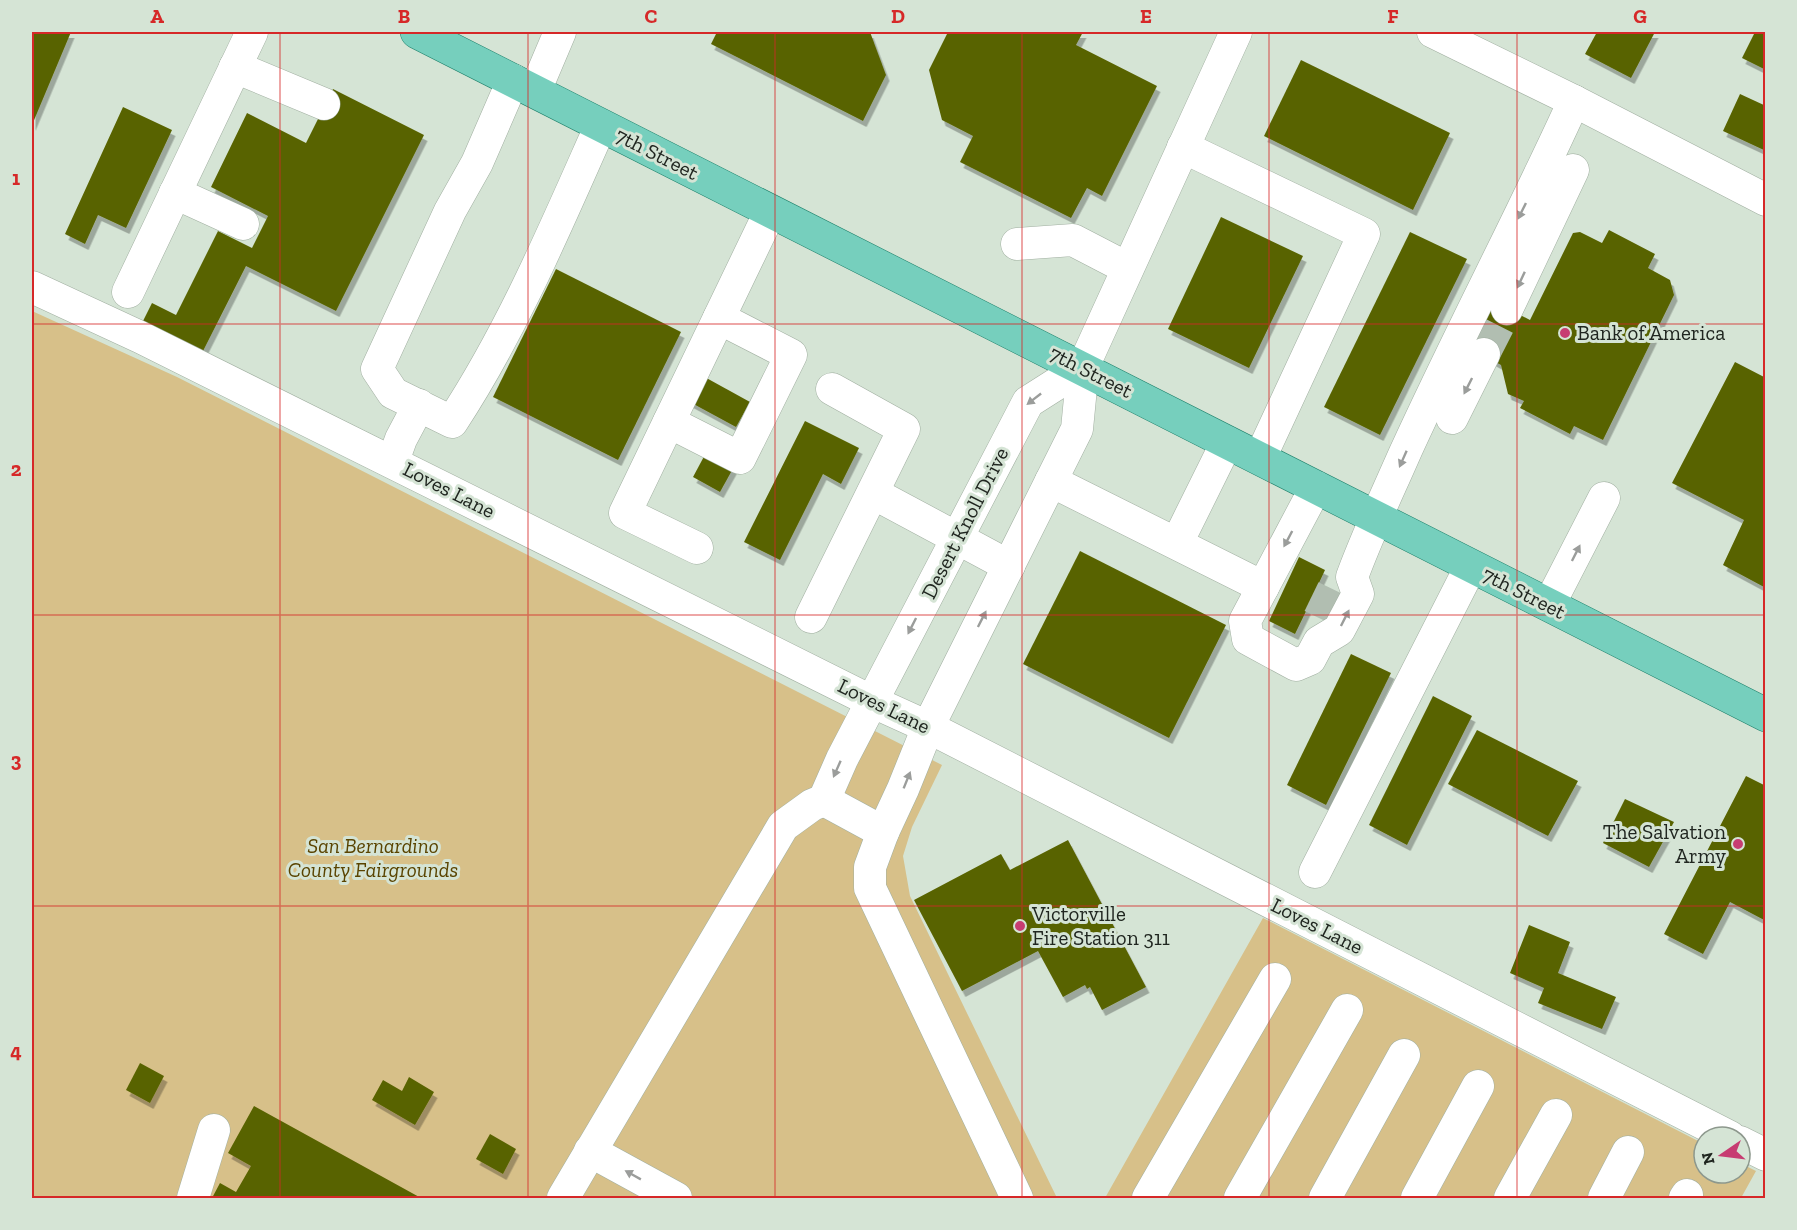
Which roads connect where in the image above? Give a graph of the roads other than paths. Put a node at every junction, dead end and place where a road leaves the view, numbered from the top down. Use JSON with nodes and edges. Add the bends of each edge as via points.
{"nodes":[{"id":1,"x":252,"y":32,"type":"edge"},
{"id":2,"x":417,"y":32,"type":"edge"},
{"id":3,"x":560,"y":32,"type":"edge"},
{"id":4,"x":1236,"y":32,"type":"edge"},
{"id":5,"x":1433,"y":32,"type":"edge"},
{"id":6,"x":235,"y":67,"type":"junction"},
{"id":7,"x":524,"y":86,"type":"junction"},
{"id":8,"x":1574,"y":101,"type":"junction"},
{"id":9,"x":324,"y":104,"type":"dead end"},
{"id":10,"x":601,"y":125,"type":"junction"},
{"id":11,"x":1183,"y":147,"type":"junction"},
{"id":12,"x":1561,"y":164,"type":"junction"},
{"id":13,"x":175,"y":193,"type":"junction"},
{"id":14,"x":1766,"y":200,"type":"edge"},
{"id":15,"x":770,"y":212,"type":"junction"},
{"id":16,"x":243,"y":224,"type":"dead end"},
{"id":17,"x":1017,"y":244,"type":"dead end"},
{"id":18,"x":1127,"y":268,"type":"junction"},
{"id":19,"x":32,"y":287,"type":"edge"},
{"id":20,"x":128,"y":292,"type":"dead end"},
{"id":21,"x":1508,"y":309,"type":"tunnel mouth"},
{"id":22,"x":719,"y":318,"type":"junction"},
{"id":23,"x":1484,"y":354,"type":"tunnel mouth"},
{"id":24,"x":1083,"y":367,"type":"junction"},
{"id":25,"x":832,"y":389,"type":"dead end"},
{"id":26,"x":419,"y":405,"type":"junction"},
{"id":27,"x":1452,"y":418,"type":"dead end"},
{"id":28,"x":669,"y":422,"type":"junction"},
{"id":29,"x":1227,"y":442,"type":"junction"},
{"id":30,"x":1260,"y":458,"type":"junction"},
{"id":31,"x":393,"y":461,"type":"junction"},
{"id":32,"x":1052,"y":481,"type":"junction"},
{"id":33,"x":1316,"y":487,"type":"junction"},
{"id":34,"x":873,"y":493,"type":"junction"},
{"id":35,"x":1604,"y":498,"type":"dead end"},
{"id":36,"x":1376,"y":518,"type":"junction"},
{"id":37,"x":957,"y":538,"type":"junction"},
{"id":38,"x":1177,"y":543,"type":"junction"},
{"id":39,"x":697,"y":548,"type":"dead end"},
{"id":40,"x":1009,"y":566,"type":"junction"},
{"id":41,"x":1471,"y":566,"type":"junction"},
{"id":42,"x":1263,"y":587,"type":"junction"},
{"id":43,"x":1549,"y":605,"type":"junction"},
{"id":44,"x":811,"y":617,"type":"dead end"},
{"id":45,"x":873,"y":702,"type":"junction"},
{"id":46,"x":1766,"y":715,"type":"edge"},
{"id":47,"x":928,"y":727,"type":"junction"},
{"id":48,"x":824,"y":800,"type":"junction"},
{"id":49,"x":883,"y":831,"type":"junction"},
{"id":50,"x":1314,"y":872,"type":"dead end"},
{"id":51,"x":1275,"y":979,"type":"dead end"},
{"id":52,"x":1347,"y":1010,"type":"dead end"},
{"id":53,"x":1404,"y":1055,"type":"dead end"},
{"id":54,"x":1478,"y":1086,"type":"dead end"},
{"id":55,"x":1556,"y":1115,"type":"dead end"},
{"id":56,"x":1707,"y":1125,"type":"edge"},
{"id":57,"x":214,"y":1130,"type":"dead end"},
{"id":58,"x":1752,"y":1148,"type":"edge"},
{"id":59,"x":590,"y":1151,"type":"junction"},
{"id":60,"x":1628,"y":1152,"type":"dead end"},
{"id":61,"x":1766,"y":1155,"type":"edge"},
{"id":62,"x":193,"y":1198,"type":"edge"},
{"id":63,"x":563,"y":1198,"type":"edge"},
{"id":64,"x":676,"y":1198,"type":"edge"},
{"id":65,"x":1017,"y":1198,"type":"edge"},
{"id":66,"x":1148,"y":1198,"type":"edge"},
{"id":67,"x":1240,"y":1198,"type":"edge"},
{"id":68,"x":1325,"y":1198,"type":"edge"},
{"id":69,"x":1417,"y":1198,"type":"edge"},
{"id":70,"x":1510,"y":1198,"type":"edge"},
{"id":71,"x":1604,"y":1198,"type":"edge"}],
"edges":[{"from":1,"to":6,"type":"street"},
{"from":2,"to":7,"type":"main road","name":"7th Street"},
{"from":3,"to":7,"type":"street"},
{"from":4,"to":11,"type":"street"},
{"from":5,"to":8,"type":"street"},
{"from":6,"to":9,"type":"street"},
{"from":6,"to":13,"type":"street"},
{"from":7,"to":10,"type":"main road","name":"7th Street"},
{"from":7,"to":26,"type":"street","via":[[450,212],[377,369],[393,393]]},
{"from":8,"to":12,"type":"street"},
{"from":8,"to":14,"type":"street"},
{"from":10,"to":15,"type":"main road","name":"7th Street"},
{"from":10,"to":26,"type":"street","via":[[542,260],[481,379],[452,422]]},
{"from":11,"to":18,"type":"street"},
{"from":11,"to":30,"type":"street","via":[[1364,234]]},
{"from":12,"to":21,"type":"street","one_way":true},
{"from":12,"to":36,"type":"street","one_way":true,"via":[[1427,406]]},
{"from":13,"to":16,"type":"street"},
{"from":13,"to":20,"type":"street"},
{"from":15,"to":22,"type":"street"},
{"from":15,"to":24,"type":"main road","name":"7th Street"},
{"from":17,"to":18,"type":"street","via":[[1072,240]]},
{"from":18,"to":24,"type":"street"},
{"from":19,"to":31,"type":"street","name":"Loves Lane"},
{"from":22,"to":28,"type":"street"},
{"from":22,"to":28,"type":"street","via":[[791,355],[740,458]]},
{"from":23,"to":27,"type":"street","one_way":true},
{"from":24,"to":29,"type":"main road","name":"7th Street"},
{"from":24,"to":32,"type":"street","via":[[1077,429]]},
{"from":24,"to":37,"type":"street","name":"Desert Knoll Drive","one_way":true,"via":[[1028,402]]},
{"from":25,"to":34,"type":"street","via":[[904,429]]},
{"from":26,"to":31,"type":"street"},
{"from":28,"to":39,"type":"street","via":[[625,513]]},
{"from":29,"to":30,"type":"main road","name":"7th Street"},
{"from":29,"to":38,"type":"street"},
{"from":30,"to":33,"type":"main road","name":"7th Street"},
{"from":31,"to":45,"type":"street","name":"Loves Lane"},
{"from":32,"to":38,"type":"street"},
{"from":32,"to":40,"type":"street"},
{"from":33,"to":36,"type":"main road","name":"7th Street"},
{"from":33,"to":42,"type":"street","one_way":true},
{"from":34,"to":37,"type":"street"},
{"from":34,"to":44,"type":"street"},
{"from":43,"to":35,"type":"street","one_way":true},
{"from":36,"to":41,"type":"main road","name":"7th Street"},
{"from":42,"to":36,"type":"street","one_way":true,"via":[[1245,621],[1248,639],[1296,666],[1310,659],[1319,630],[1339,630],[1358,594],[1343,582]]},
{"from":37,"to":40,"type":"street"},
{"from":37,"to":45,"type":"street","name":"Desert Knoll Drive","one_way":true},
{"from":38,"to":42,"type":"street"},
{"from":47,"to":40,"type":"street","one_way":true},
{"from":41,"to":43,"type":"main road","name":"7th Street"},
{"from":41,"to":50,"type":"street"},
{"from":43,"to":46,"type":"main road","name":"7th Street"},
{"from":45,"to":47,"type":"street","name":"Loves Lane"},
{"from":45,"to":48,"type":"street","name":"Desert Knoll Drive","one_way":true},
{"from":49,"to":47,"type":"street","one_way":true},
{"from":47,"to":56,"type":"street","name":"Loves Lane"},
{"from":48,"to":49,"type":"street"},
{"from":48,"to":59,"type":"street","via":[[783,826]]},
{"from":49,"to":65,"type":"street","via":[[870,867],[870,888]]},
{"from":51,"to":66,"type":"street"},
{"from":52,"to":67,"type":"street"},
{"from":53,"to":68,"type":"street"},
{"from":54,"to":69,"type":"street"},
{"from":55,"to":70,"type":"street"},
{"from":57,"to":62,"type":"street"},
{"from":58,"to":61,"type":"street"},
{"from":59,"to":63,"type":"street"},
{"from":64,"to":59,"type":"street","one_way":true},
{"from":60,"to":71,"type":"street"}]}
